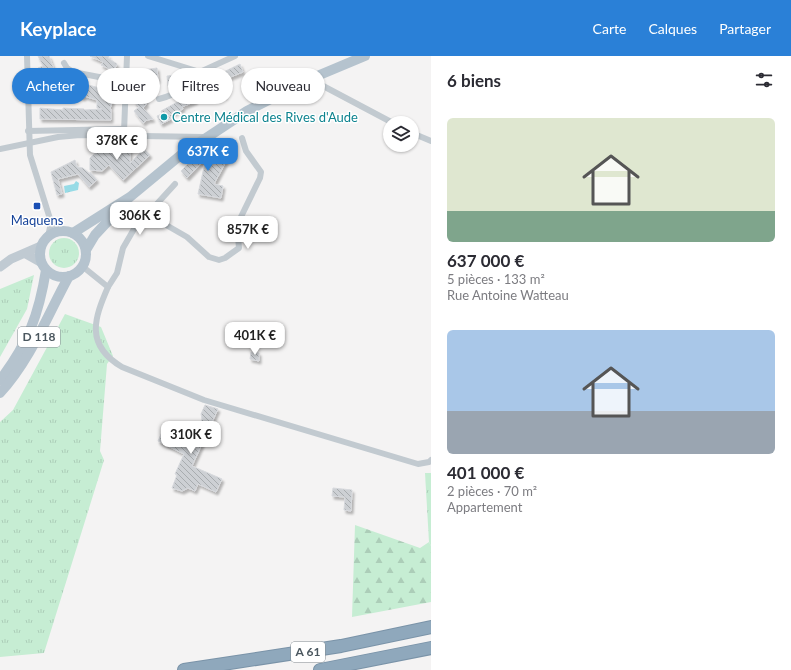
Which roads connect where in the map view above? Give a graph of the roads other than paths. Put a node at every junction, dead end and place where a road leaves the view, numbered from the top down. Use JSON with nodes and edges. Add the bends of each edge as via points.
{"nodes":[{"id":1,"x":27,"y":56,"type":"edge"},
{"id":2,"x":127,"y":56,"type":"edge"},
{"id":3,"x":148,"y":56,"type":"edge"},
{"id":4,"x":235,"y":56,"type":"edge"},
{"id":5,"x":365,"y":56,"type":"edge"},
{"id":6,"x":64,"y":63,"type":"dead end"},
{"id":7,"x":126,"y":68,"type":"edge"},
{"id":8,"x":182,"y":68,"type":"edge"},
{"id":9,"x":211,"y":68,"type":"edge"},
{"id":10,"x":325,"y":73,"type":"edge"},
{"id":11,"x":97,"y":77,"type":"edge"},
{"id":12,"x":325,"y":87,"type":"edge"},
{"id":13,"x":124,"y":104,"type":"edge"},
{"id":14,"x":262,"y":104,"type":"edge"},
{"id":15,"x":383,"y":118,"type":"edge"},
{"id":16,"x":123,"y":129,"type":"junction"},
{"id":17,"x":28,"y":131,"type":"junction"},
{"id":18,"x":419,"y":136,"type":"edge"},
{"id":19,"x":126,"y":137,"type":"junction"},
{"id":20,"x":208,"y":137,"type":"junction"},
{"id":21,"x":242,"y":138,"type":"dead end"},
{"id":22,"x":431,"y":141,"type":"edge"},
{"id":23,"x":28,"y":143,"type":"junction"},
{"id":24,"x":0,"y":149,"type":"edge"},
{"id":25,"x":174,"y":184,"type":"dead end"},
{"id":26,"x":130,"y":197,"type":"junction"},
{"id":27,"x":147,"y":214,"type":"junction"},
{"id":28,"x":51,"y":222,"type":"junction"},
{"id":29,"x":62,"y":231,"type":"junction"},
{"id":30,"x":73,"y":233,"type":"junction"},
{"id":31,"x":48,"y":237,"type":"junction"},
{"id":32,"x":42,"y":246,"type":"junction"},
{"id":33,"x":86,"y":250,"type":"junction"},
{"id":34,"x":26,"y":254,"type":"junction"},
{"id":35,"x":44,"y":266,"type":"junction"},
{"id":36,"x":82,"y":266,"type":"junction"},
{"id":37,"x":0,"y":267,"type":"edge"},
{"id":38,"x":69,"y":276,"type":"junction"},
{"id":39,"x":108,"y":287,"type":"junction"},
{"id":40,"x":0,"y":380,"type":"edge"},
{"id":41,"x":0,"y":393,"type":"edge"},
{"id":42,"x":431,"y":460,"type":"edge"},
{"id":43,"x":431,"y":627,"type":"edge"},
{"id":44,"x":431,"y":648,"type":"edge"},
{"id":45,"x":184,"y":670,"type":"edge"},
{"id":46,"x":320,"y":670,"type":"edge"}],
"edges":[{"from":1,"to":17,"type":"street"},
{"from":2,"to":7,"type":"street"},
{"from":3,"to":8,"type":"street"},
{"from":4,"to":9,"type":"street"},
{"from":5,"to":10,"type":"main road"},
{"from":6,"to":11,"type":"street","via":[[66,68],[73,72]]},
{"from":12,"to":15,"type":"street"},
{"from":13,"to":16,"type":"street"},
{"from":14,"to":20,"type":"main road"},
{"from":16,"to":17,"type":"street"},
{"from":16,"to":19,"type":"street"},
{"from":17,"to":23,"type":"street"},
{"from":18,"to":22,"type":"street"},
{"from":19,"to":20,"type":"street"},
{"from":19,"to":23,"type":"street","via":[[80,135]]},
{"from":20,"to":26,"type":"main road","via":[[182,154]]},
{"from":21,"to":27,"type":"street","via":[[246,151],[261,172],[237,225],[239,248],[219,260],[209,257],[186,237]]},
{"from":23,"to":24,"type":"street"},
{"from":23,"to":28,"type":"street","via":[[33,168]]},
{"from":25,"to":27,"type":"street"},
{"from":26,"to":30,"type":"main road"},
{"from":26,"to":33,"type":"main road","via":[[95,235]]},
{"from":27,"to":39,"type":"street","via":[[123,248],[117,273]]},
{"from":28,"to":29,"type":"street"},
{"from":28,"to":31,"type":"street"},
{"from":29,"to":30,"type":"main road"},
{"from":29,"to":31,"type":"main road"},
{"from":30,"to":33,"type":"main road","via":[[81,240]]},
{"from":31,"to":32,"type":"main road"},
{"from":32,"to":34,"type":"main road"},
{"from":32,"to":35,"type":"main road","via":[[40,254]]},
{"from":33,"to":36,"type":"main road"},
{"from":34,"to":35,"type":"main road"},
{"from":34,"to":37,"type":"main road","via":[[11,259]]},
{"from":35,"to":38,"type":"main road","via":[[53,275]]},
{"from":35,"to":40,"type":"main road","number":"D 118","via":[[38,313],[29,335]]},
{"from":36,"to":38,"type":"main road"},
{"from":36,"to":39,"type":"street"},
{"from":38,"to":41,"type":"main road","number":"D 118","via":[[38,340]]},
{"from":39,"to":42,"type":"street","via":[[97,313],[95,332],[108,356],[122,367],[223,406],[418,464]]},
{"from":43,"to":45,"type":"highway","number":"A 61","via":[[326,649]]},
{"from":44,"to":46,"type":"highway","number":"A 61"}]}
